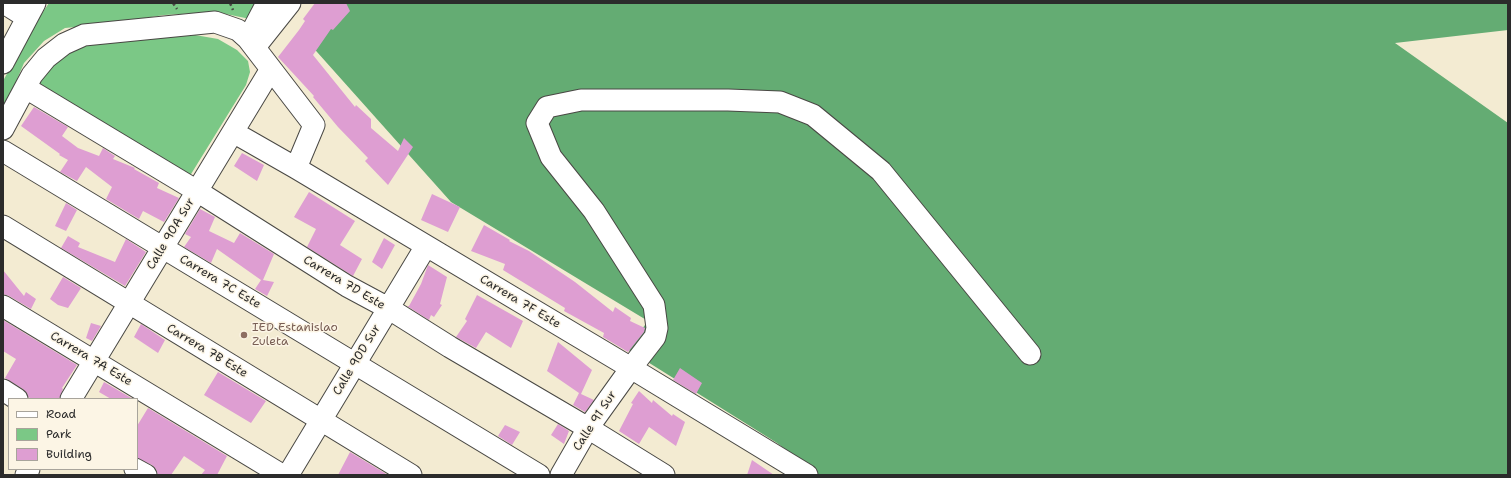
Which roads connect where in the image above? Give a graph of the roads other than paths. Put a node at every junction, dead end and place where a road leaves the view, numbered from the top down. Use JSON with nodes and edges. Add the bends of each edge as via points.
{"nodes":[{"id":1,"x":4,"y":3,"type":"edge"},
{"id":2,"x":267,"y":3,"type":"edge"},
{"id":3,"x":290,"y":3,"type":"edge"},
{"id":4,"x":30,"y":10,"type":"edge"},
{"id":5,"x":252,"y":43,"type":"junction"},
{"id":6,"x":3,"y":62,"type":"edge"},
{"id":7,"x":271,"y":69,"type":"junction"},
{"id":8,"x":26,"y":88,"type":"junction"},
{"id":9,"x":3,"y":129,"type":"edge"},
{"id":10,"x":233,"y":132,"type":"junction"},
{"id":11,"x":3,"y":151,"type":"edge"},
{"id":12,"x":296,"y":168,"type":"junction"},
{"id":13,"x":197,"y":191,"type":"junction"},
{"id":14,"x":3,"y":226,"type":"edge"},
{"id":15,"x":426,"y":246,"type":"junction"},
{"id":16,"x":163,"y":247,"type":"junction"},
{"id":17,"x":129,"y":303,"type":"junction"},
{"id":18,"x":3,"y":306,"type":"edge"},
{"id":19,"x":388,"y":308,"type":"junction"},
{"id":20,"x":1030,"y":354,"type":"dead end"},
{"id":21,"x":94,"y":361,"type":"junction"},
{"id":22,"x":355,"y":364,"type":"junction"},
{"id":23,"x":631,"y":368,"type":"junction"},
{"id":24,"x":3,"y":390,"type":"edge"},
{"id":25,"x":15,"y":398,"type":"edge"},
{"id":26,"x":72,"y":398,"type":"edge"},
{"id":27,"x":321,"y":420,"type":"junction"},
{"id":28,"x":588,"y":428,"type":"junction"},
{"id":29,"x":137,"y":470,"type":"edge"},
{"id":30,"x":146,"y":475,"type":"edge"},
{"id":31,"x":282,"y":475,"type":"edge"},
{"id":32,"x":288,"y":475,"type":"edge"},
{"id":33,"x":411,"y":475,"type":"edge"},
{"id":34,"x":539,"y":475,"type":"edge"},
{"id":35,"x":560,"y":475,"type":"edge"},
{"id":36,"x":664,"y":475,"type":"edge"},
{"id":37,"x":806,"y":475,"type":"edge"}],
"edges":[{"from":1,"to":4,"type":"street"},
{"from":2,"to":5,"type":"street"},
{"from":3,"to":5,"type":"street"},
{"from":4,"to":6,"type":"street"},
{"from":5,"to":7,"type":"street"},
{"from":5,"to":8,"type":"street","via":[[238,30],[215,22],[84,35],[64,44],[46,58],[32,75]]},
{"from":7,"to":10,"type":"street","name":"Calle 90A Sur"},
{"from":7,"to":12,"type":"street","via":[[314,125]]},
{"from":8,"to":9,"type":"street"},
{"from":8,"to":13,"type":"street","name":"Carrera 7D Este"},
{"from":10,"to":12,"type":"street","name":"Carrera 7F Este"},
{"from":10,"to":13,"type":"street","name":"Calle 90A Sur"},
{"from":11,"to":16,"type":"street","name":"Carrera 7C Este"},
{"from":12,"to":15,"type":"street","name":"Carrera 7F Este"},
{"from":13,"to":16,"type":"street","name":"Calle 90A Sur"},
{"from":13,"to":19,"type":"street","name":"Carrera 7D Este","via":[[347,286]]},
{"from":14,"to":17,"type":"street","name":"Carrera 7B Este"},
{"from":15,"to":19,"type":"street","name":"Calle 90D Sur"},
{"from":15,"to":23,"type":"street","name":"Carrera 7F Este"},
{"from":16,"to":17,"type":"street","name":"Calle 90A Sur"},
{"from":16,"to":22,"type":"street","name":"Carrera 7C Este"},
{"from":17,"to":21,"type":"street","name":"Calle 90A Sur"},
{"from":17,"to":27,"type":"street","name":"Carrera 7B Este"},
{"from":18,"to":21,"type":"street","name":"Carrera 7A Este"},
{"from":19,"to":22,"type":"street","name":"Calle 90D Sur"},
{"from":19,"to":28,"type":"street","name":"Carrera 7D Este"},
{"from":20,"to":23,"type":"street","name":"Calle 91 Sur","via":[[881,171],[813,115],[780,102],[728,100],[581,100],[547,107],[537,123],[551,157],[594,211],[654,305],[657,328],[655,337]]},
{"from":21,"to":26,"type":"street","name":"Calle 90A Sur"},
{"from":21,"to":31,"type":"street","name":"Carrera 7A Este"},
{"from":22,"to":27,"type":"street","name":"Calle 90D Sur"},
{"from":22,"to":34,"type":"street","name":"Carrera 7C Este"},
{"from":23,"to":28,"type":"street","name":"Calle 91 Sur"},
{"from":23,"to":37,"type":"street","name":"Carrera 7F Este"},
{"from":24,"to":25,"type":"street"},
{"from":27,"to":32,"type":"street","name":"Calle 90D Sur"},
{"from":27,"to":33,"type":"street","name":"Carrera 7B Este"},
{"from":28,"to":35,"type":"street","name":"Calle 91 Sur"},
{"from":28,"to":36,"type":"street","name":"Carrera 7D Este"},
{"from":29,"to":30,"type":"street"}]}
